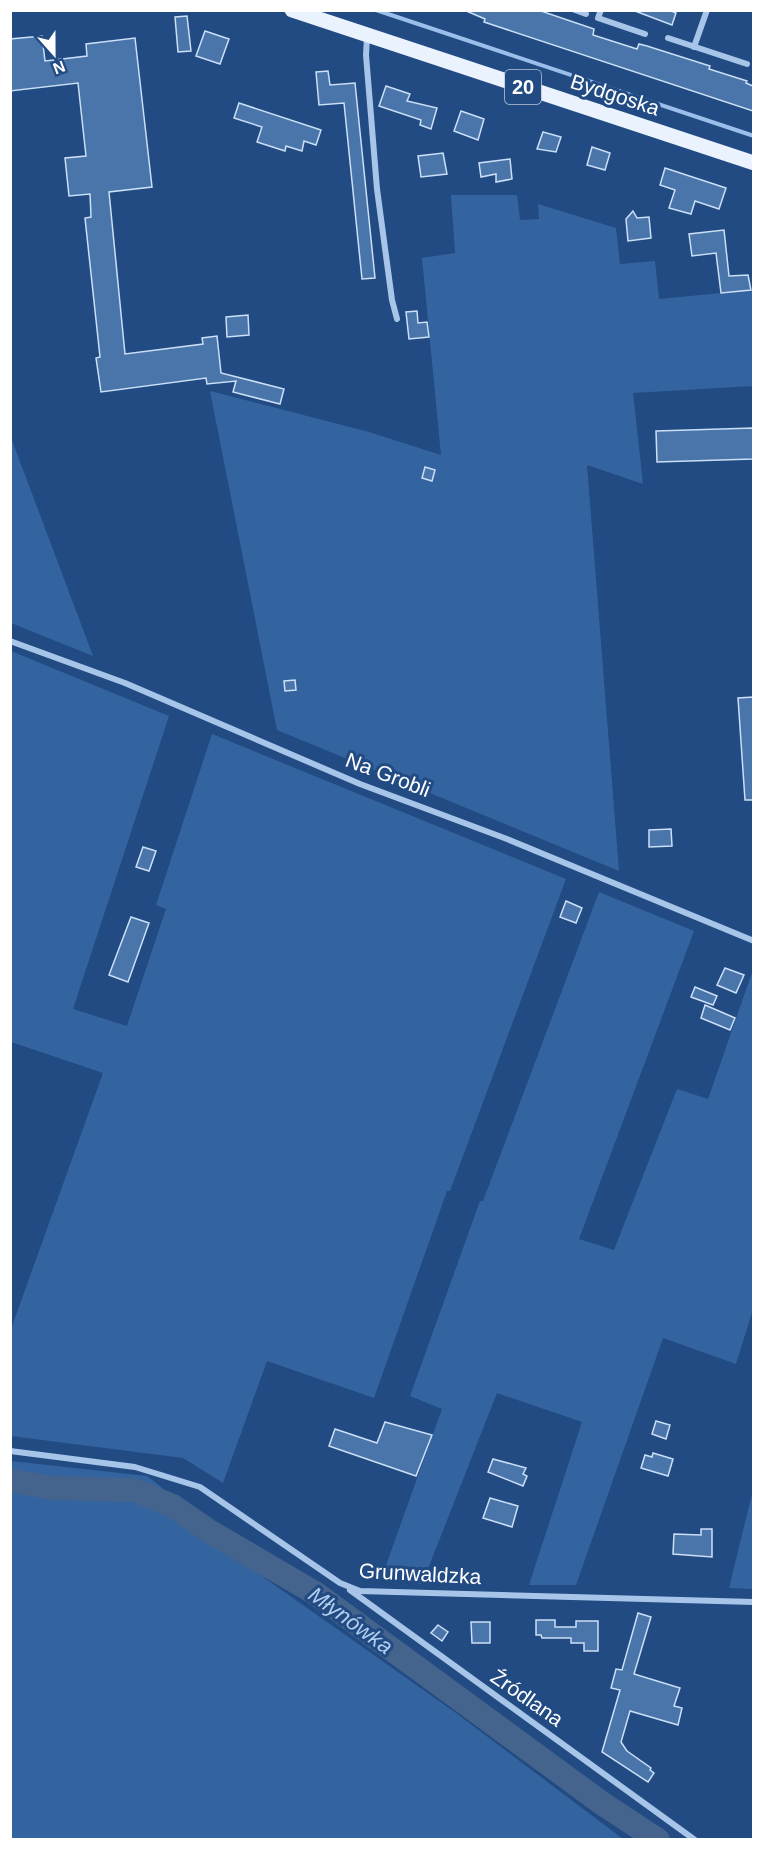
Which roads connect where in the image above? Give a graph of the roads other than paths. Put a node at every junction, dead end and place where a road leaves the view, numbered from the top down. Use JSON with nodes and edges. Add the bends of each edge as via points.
{"nodes":[{"id":1,"x":292,"y":10,"type":"edge"},
{"id":2,"x":575,"y":10,"type":"edge"},
{"id":3,"x":601,"y":10,"type":"edge"},
{"id":4,"x":697,"y":10,"type":"edge"},
{"id":5,"x":706,"y":12,"type":"edge"},
{"id":6,"x":586,"y":14,"type":"dead end"},
{"id":7,"x":645,"y":34,"type":"dead end"},
{"id":8,"x":367,"y":35,"type":"junction"},
{"id":9,"x":668,"y":38,"type":"dead end"},
{"id":10,"x":694,"y":47,"type":"junction"},
{"id":11,"x":747,"y":64,"type":"dead end"},
{"id":12,"x":753,"y":163,"type":"edge"},
{"id":13,"x":397,"y":319,"type":"dead end"},
{"id":14,"x":10,"y":641,"type":"edge"},
{"id":15,"x":753,"y":941,"type":"edge"},
{"id":16,"x":10,"y":1451,"type":"edge"},
{"id":17,"x":340,"y":1583,"type":"junction"},
{"id":18,"x":753,"y":1602,"type":"edge"},
{"id":19,"x":695,"y":1839,"type":"edge"}],
"edges":[{"from":1,"to":8,"type":"main road","name":"Bydgoska","number":"20"},
{"from":2,"to":6,"type":"street"},
{"from":3,"to":7,"type":"street","via":[[598,18]]},
{"from":4,"to":5,"type":"street"},
{"from":5,"to":10,"type":"street"},
{"from":8,"to":12,"type":"main road","name":"Bydgoska","number":"20"},
{"from":8,"to":13,"type":"street","via":[[377,189]]},
{"from":9,"to":10,"type":"street"},
{"from":10,"to":11,"type":"street"},
{"from":14,"to":15,"type":"street","name":"Na Grobli","via":[[125,683],[360,784]]},
{"from":16,"to":17,"type":"street","name":"Grunwaldzka","via":[[135,1467],[201,1487]]},
{"from":17,"to":18,"type":"street","name":"Grunwaldzka","via":[[360,1591]]},
{"from":17,"to":19,"type":"street","name":"Źródlana"}]}
